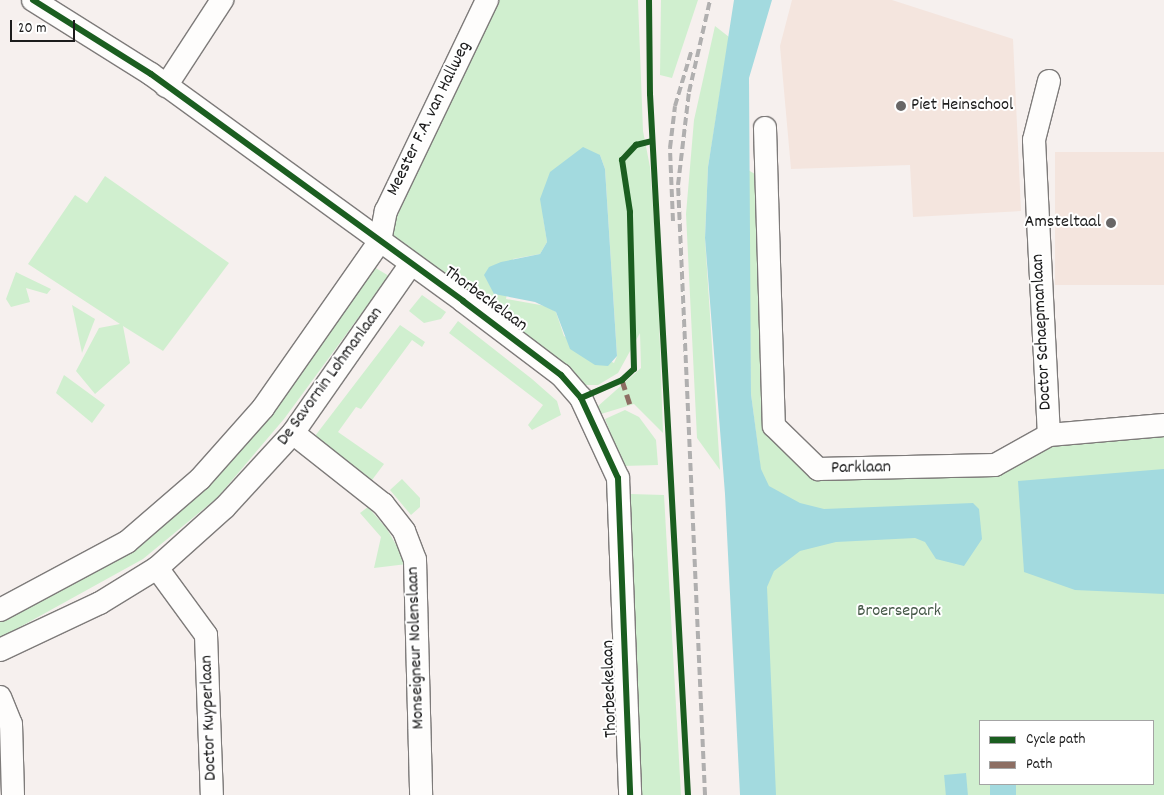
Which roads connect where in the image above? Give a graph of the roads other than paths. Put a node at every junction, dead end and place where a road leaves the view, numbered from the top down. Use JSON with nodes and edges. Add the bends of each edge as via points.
{"nodes":[{"id":1,"x":34,"y":0,"type":"edge"},
{"id":2,"x":222,"y":0,"type":"edge"},
{"id":3,"x":487,"y":0,"type":"edge"},
{"id":4,"x":1049,"y":81,"type":"dead end"},
{"id":5,"x":166,"y":86,"type":"junction"},
{"id":6,"x":764,"y":128,"type":"dead end"},
{"id":7,"x":380,"y":241,"type":"junction"},
{"id":8,"x":410,"y":265,"type":"junction"},
{"id":9,"x":1164,"y":426,"type":"edge"},
{"id":10,"x":293,"y":433,"type":"junction"},
{"id":11,"x":1049,"y":434,"type":"junction"},
{"id":12,"x":157,"y":568,"type":"junction"},
{"id":13,"x":0,"y":610,"type":"edge"},
{"id":14,"x":0,"y":650,"type":"edge"},
{"id":15,"x":0,"y":696,"type":"edge"},
{"id":16,"x":13,"y":795,"type":"edge"},
{"id":17,"x":212,"y":795,"type":"edge"},
{"id":18,"x":421,"y":795,"type":"edge"},
{"id":19,"x":630,"y":795,"type":"edge"}],
"edges":[{"from":1,"to":5,"type":"street","name":"Thorbeckelaan","via":[[78,24]]},
{"from":2,"to":5,"type":"street"},
{"from":3,"to":7,"type":"street","name":"Meester F.A. van Hallweg","via":[[386,211]]},
{"from":4,"to":11,"type":"street","name":"Doctor Schaepmanlaan","via":[[1034,140]]},
{"from":5,"to":7,"type":"street","name":"Thorbeckelaan"},
{"from":6,"to":11,"type":"street","name":"Parklaan","via":[[774,426],[794,450],[818,469],[832,471],[995,465]]},
{"from":7,"to":8,"type":"street","name":"Thorbeckelaan"},
{"from":7,"to":13,"type":"street","via":[[263,408],[200,479],[127,542]]},
{"from":8,"to":10,"type":"street","name":"De Savornin Lohmanlaan"},
{"from":8,"to":19,"type":"street","name":"Thorbeckelaan","via":[[561,375],[581,398],[601,433],[618,478]]},
{"from":9,"to":11,"type":"street","name":"Parklaan"},
{"from":10,"to":12,"type":"street","name":"De Savornin Lohmanlaan","via":[[224,507]]},
{"from":10,"to":18,"type":"street","name":"Monseigneur Nolenslaan","via":[[383,504],[404,532],[415,560]]},
{"from":12,"to":14,"type":"street","name":"De Savornin Lohmanlaan","via":[[100,603]]},
{"from":12,"to":17,"type":"street","name":"Doctor Kuyperlaan","via":[[206,635]]},
{"from":15,"to":16,"type":"street","via":[[11,724]]}]}
